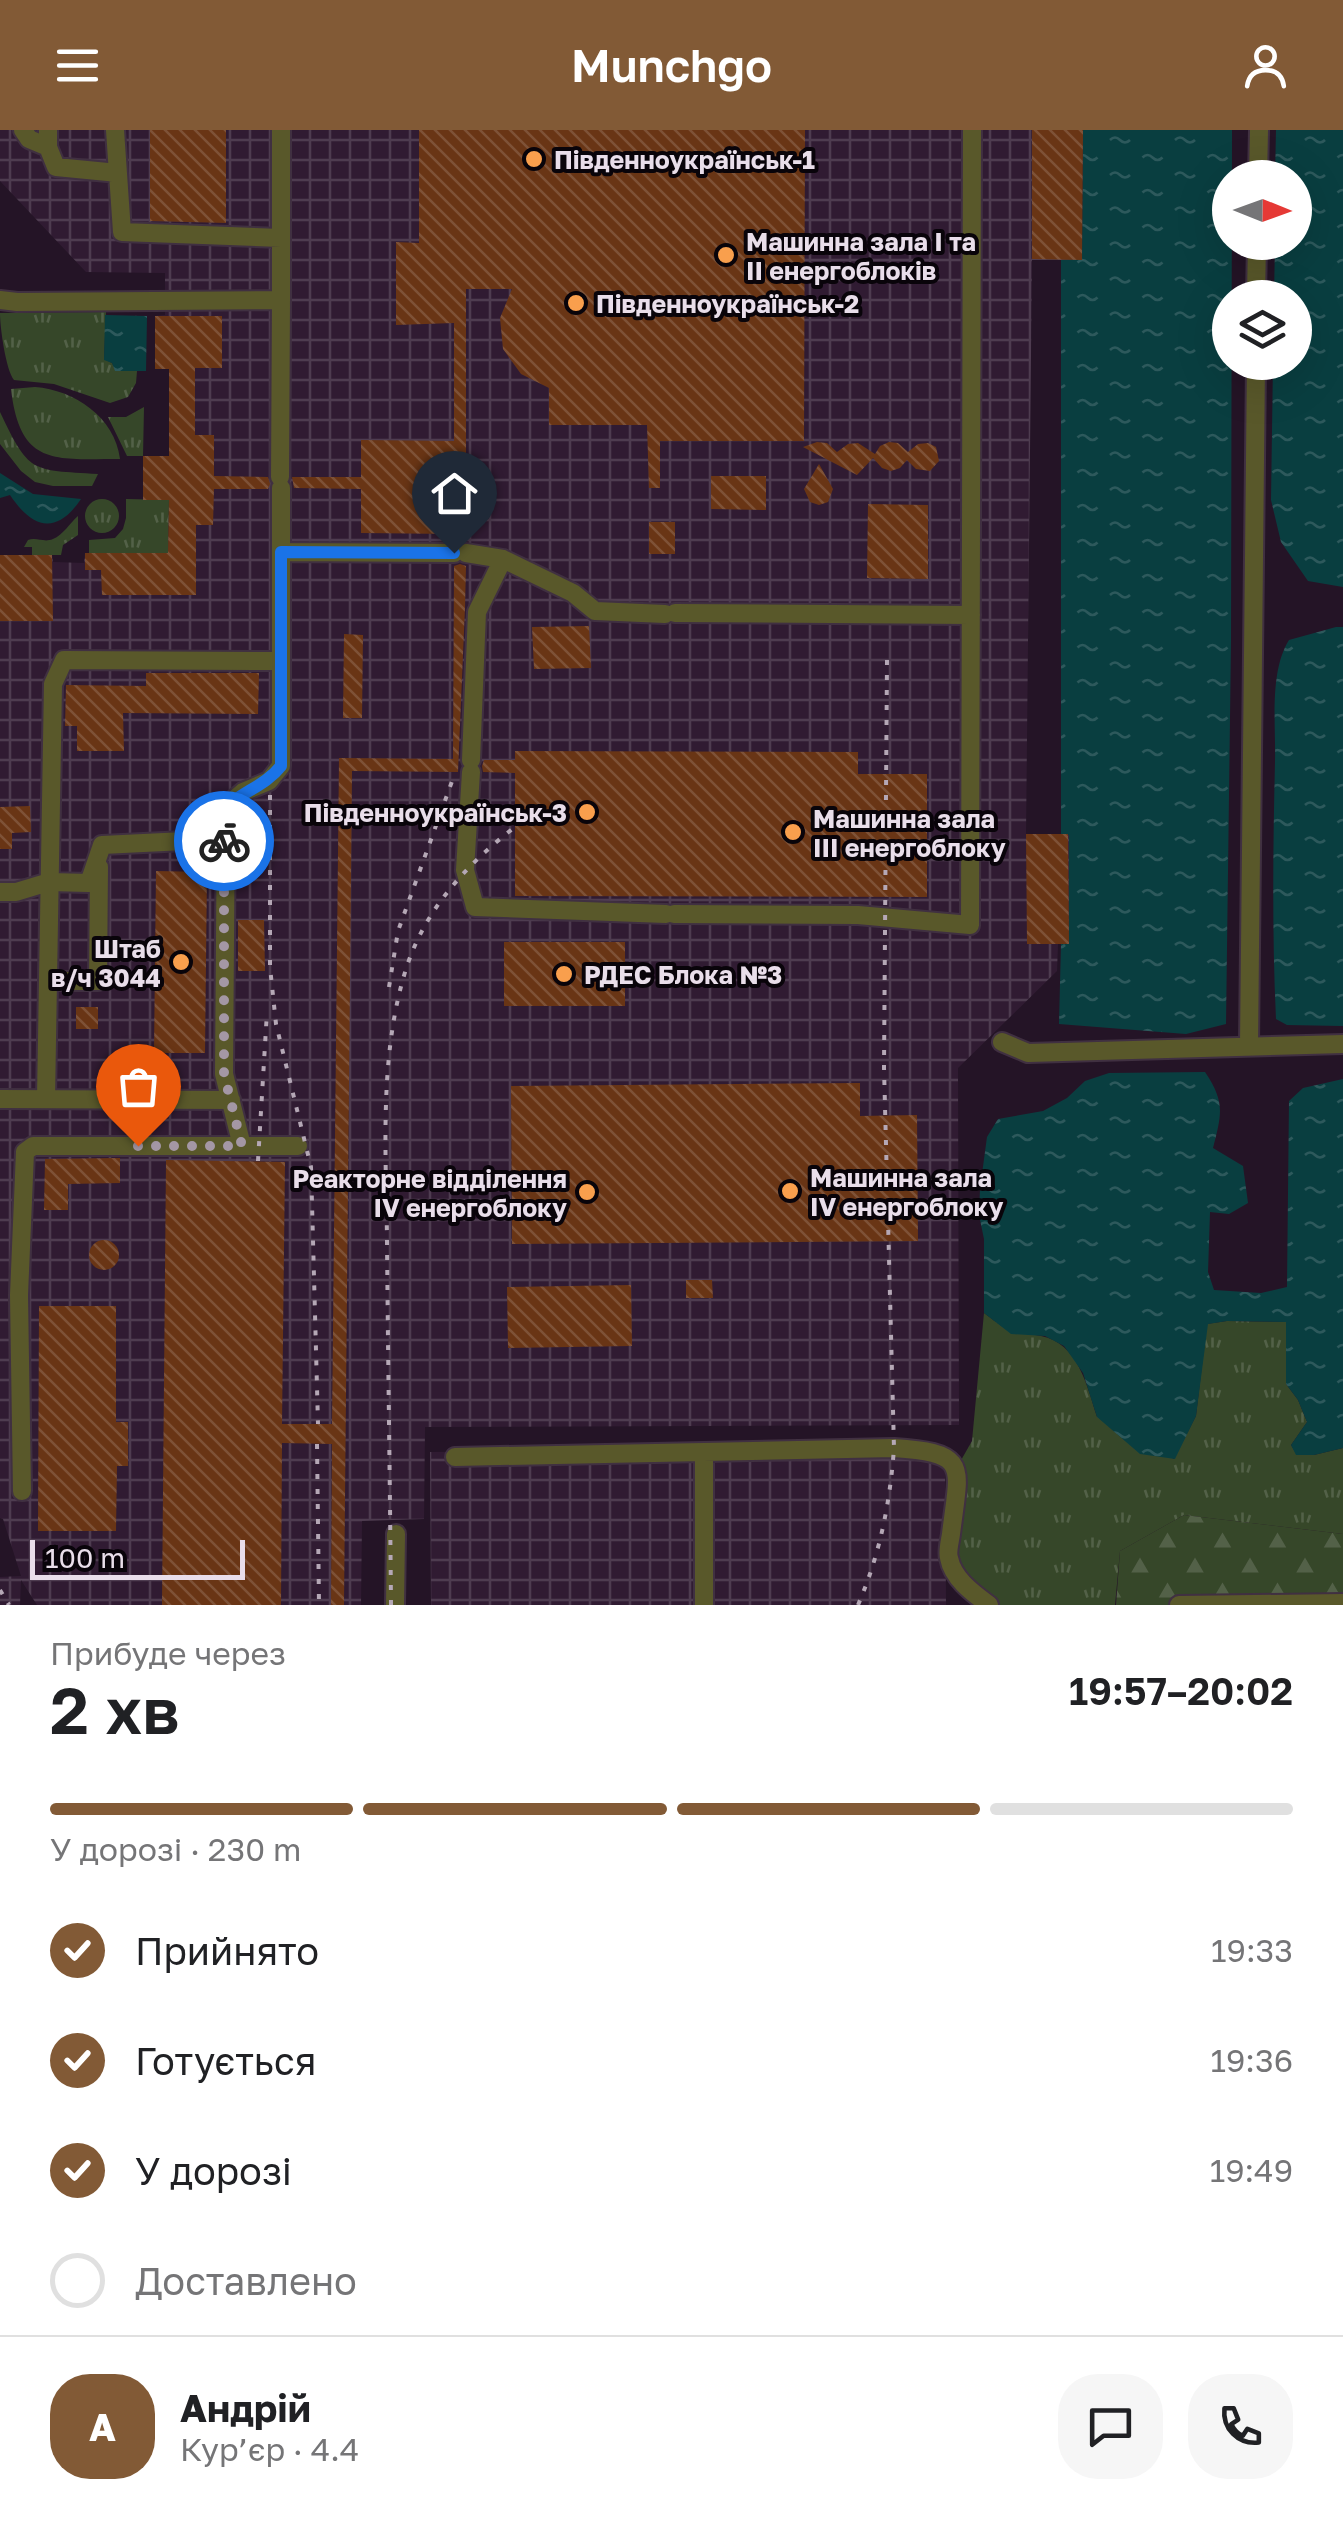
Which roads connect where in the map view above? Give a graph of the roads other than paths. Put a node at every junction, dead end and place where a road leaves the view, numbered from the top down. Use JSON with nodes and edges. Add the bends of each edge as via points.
{"nodes":[{"id":1,"x":23,"y":130,"type":"edge"},
{"id":2,"x":115,"y":130,"type":"edge"},
{"id":3,"x":281,"y":130,"type":"edge"},
{"id":4,"x":972,"y":130,"type":"edge"},
{"id":5,"x":1259,"y":130,"type":"edge"},
{"id":6,"x":48,"y":139,"type":"edge"},
{"id":7,"x":1258,"y":160,"type":"edge"},
{"id":8,"x":118,"y":173,"type":"junction"},
{"id":9,"x":281,"y":238,"type":"junction"},
{"id":10,"x":0,"y":300,"type":"edge"},
{"id":11,"x":281,"y":300,"type":"junction"},
{"id":12,"x":1256,"y":380,"type":"edge"},
{"id":13,"x":281,"y":552,"type":"junction"},
{"id":14,"x":504,"y":559,"type":"junction"},
{"id":15,"x":971,"y":615,"type":"junction"},
{"id":16,"x":281,"y":661,"type":"junction"},
{"id":17,"x":226,"y":807,"type":"junction"},
{"id":18,"x":99,"y":862,"type":"junction"},
{"id":19,"x":50,"y":882,"type":"junction"},
{"id":20,"x":0,"y":892,"type":"edge"},
{"id":21,"x":48,"y":981,"type":"junction"},
{"id":22,"x":1002,"y":1042,"type":"dead end"},
{"id":23,"x":1343,"y":1044,"type":"edge"},
{"id":24,"x":1249,"y":1046,"type":"junction"},
{"id":25,"x":0,"y":1099,"type":"edge"},
{"id":26,"x":46,"y":1099,"type":"junction"},
{"id":27,"x":230,"y":1100,"type":"junction"},
{"id":28,"x":242,"y":1146,"type":"junction"},
{"id":29,"x":298,"y":1146,"type":"dead end"},
{"id":30,"x":704,"y":1454,"type":"junction"},
{"id":31,"x":455,"y":1457,"type":"dead end"},
{"id":32,"x":22,"y":1491,"type":"dead end"},
{"id":33,"x":396,"y":1534,"type":"dead end"},
{"id":34,"x":1343,"y":1603,"type":"edge"},
{"id":35,"x":396,"y":1605,"type":"edge"},
{"id":36,"x":704,"y":1605,"type":"edge"},
{"id":37,"x":990,"y":1605,"type":"edge"},
{"id":38,"x":1178,"y":1605,"type":"edge"}],
"edges":[{"from":1,"to":6,"type":"street","via":[[29,139]]},
{"from":2,"to":8,"type":"street"},
{"from":3,"to":9,"type":"street"},
{"from":4,"to":15,"type":"street"},
{"from":5,"to":7,"type":"street"},
{"from":6,"to":8,"type":"street","via":[[56,167]]},
{"from":8,"to":9,"type":"street","via":[[122,232]]},
{"from":9,"to":11,"type":"street"},
{"from":10,"to":11,"type":"street"},
{"from":11,"to":13,"type":"street"},
{"from":12,"to":24,"type":"street"},
{"from":13,"to":14,"type":"street"},
{"from":13,"to":16,"type":"street"},
{"from":14,"to":15,"type":"street","via":[[596,611]]},
{"from":14,"to":15,"type":"street","via":[[477,612],[465,870],[476,907],[858,915],[970,925]]},
{"from":16,"to":17,"type":"street","via":[[281,766]]},
{"from":16,"to":19,"type":"street","via":[[64,660],[52,684]]},
{"from":17,"to":18,"type":"street","via":[[185,840],[102,845]]},
{"from":17,"to":27,"type":"street","via":[[224,1074]]},
{"from":18,"to":19,"type":"street","via":[[90,883]]},
{"from":18,"to":21,"type":"street","via":[[98,982]]},
{"from":19,"to":20,"type":"street"},
{"from":19,"to":21,"type":"street"},
{"from":21,"to":26,"type":"street"},
{"from":22,"to":24,"type":"street","via":[[1028,1053]]},
{"from":23,"to":24,"type":"street"},
{"from":25,"to":26,"type":"street"},
{"from":26,"to":27,"type":"street"},
{"from":27,"to":28,"type":"street"},
{"from":28,"to":29,"type":"street"},
{"from":28,"to":32,"type":"street","via":[[33,1146],[24,1152]]},
{"from":30,"to":31,"type":"street"},
{"from":30,"to":36,"type":"street"},
{"from":30,"to":37,"type":"street","via":[[894,1448],[947,1455],[956,1469],[948,1558],[966,1588]]},
{"from":33,"to":35,"type":"street"},
{"from":34,"to":38,"type":"street"}]}
